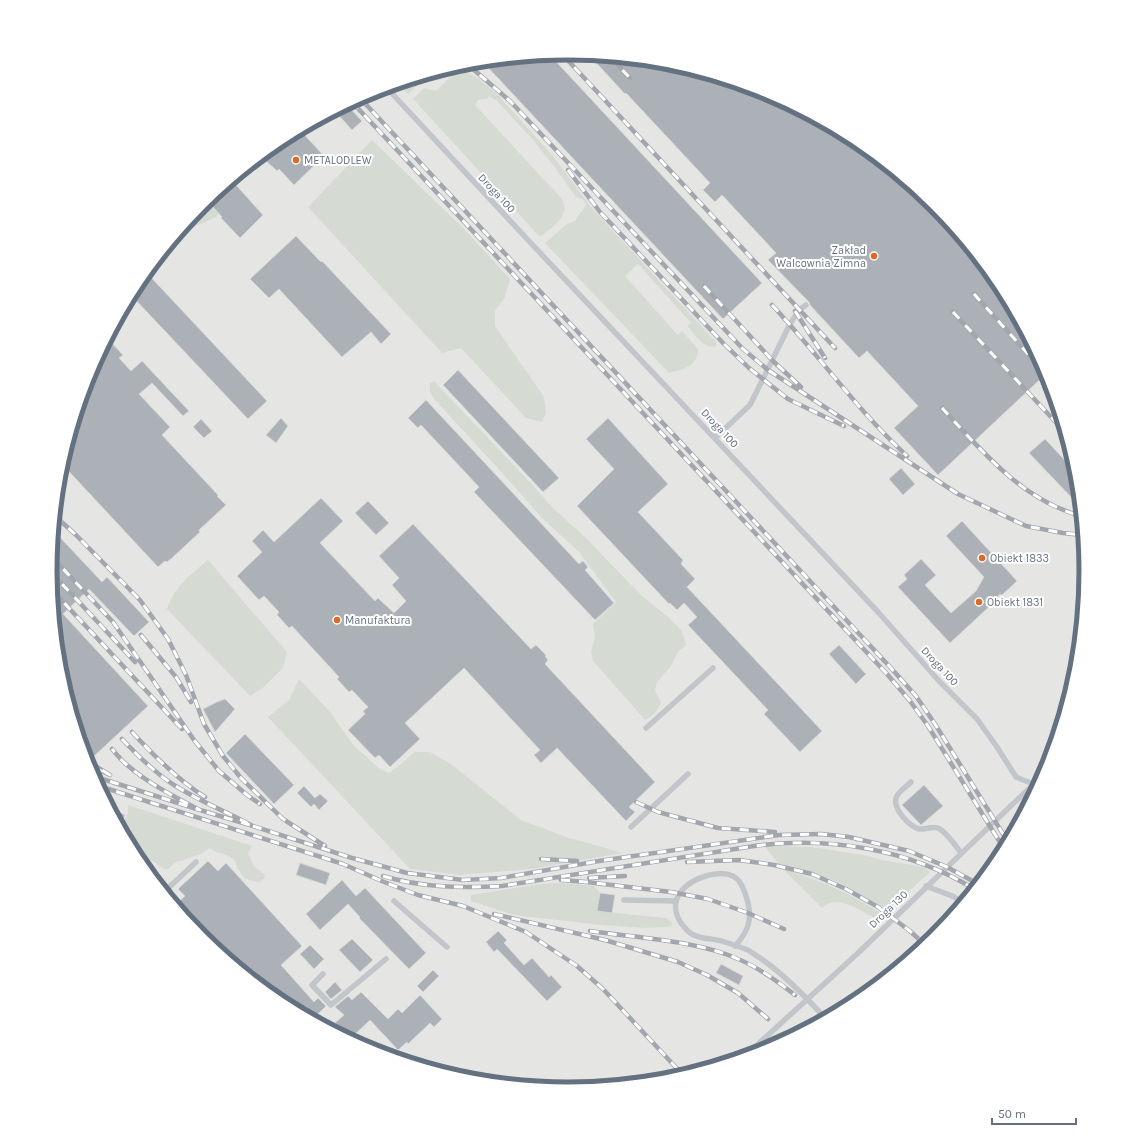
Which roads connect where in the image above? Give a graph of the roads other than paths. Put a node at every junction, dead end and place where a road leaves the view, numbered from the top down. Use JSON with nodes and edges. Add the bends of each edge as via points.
{"nodes":[{"id":1,"x":391,"y":92,"type":"edge"},
{"id":2,"x":806,"y":305,"type":"dead end"},
{"id":3,"x":715,"y":438,"type":"junction"},
{"id":4,"x":713,"y":668,"type":"dead end"},
{"id":5,"x":646,"y":728,"type":"dead end"},
{"id":6,"x":688,"y":774,"type":"dead end"},
{"id":7,"x":911,"y":782,"type":"dead end"},
{"id":8,"x":1032,"y":784,"type":"edge"},
{"id":9,"x":1028,"y":792,"type":"edge"},
{"id":10,"x":631,"y":828,"type":"dead end"},
{"id":11,"x":961,"y":853,"type":"junction"},
{"id":12,"x":196,"y":862,"type":"dead end"},
{"id":13,"x":926,"y":886,"type":"junction"},
{"id":14,"x":168,"y":888,"type":"edge"},
{"id":15,"x":624,"y":900,"type":"dead end"},
{"id":16,"x":959,"y":900,"type":"edge"},
{"id":17,"x":394,"y":901,"type":"dead end"},
{"id":18,"x":676,"y":901,"type":"junction"},
{"id":19,"x":735,"y":946,"type":"junction"},
{"id":20,"x":447,"y":947,"type":"dead end"},
{"id":21,"x":386,"y":959,"type":"dead end"},
{"id":22,"x":322,"y":974,"type":"dead end"},
{"id":23,"x":808,"y":999,"type":"junction"},
{"id":24,"x":822,"y":1015,"type":"edge"},
{"id":25,"x":756,"y":1046,"type":"edge"}],
"edges":[{"from":1,"to":3,"type":"lane","name":"Droga 100"},
{"from":2,"to":3,"type":"lane","via":[[790,324],[750,405]]},
{"from":3,"to":8,"type":"lane","name":"Droga 100","via":[[977,719],[1016,777]]},
{"from":4,"to":5,"type":"lane"},
{"from":6,"to":10,"type":"lane"},
{"from":7,"to":11,"type":"lane","via":[[896,798],[899,812],[912,826],[919,829],[935,827],[941,830]]},
{"from":9,"to":11,"type":"lane","name":"Droga 130"},
{"from":11,"to":13,"type":"lane","name":"Droga 130"},
{"from":12,"to":14,"type":"lane"},
{"from":13,"to":16,"type":"lane"},
{"from":13,"to":23,"type":"lane","name":"Droga 130"},
{"from":15,"to":18,"type":"lane"},
{"from":17,"to":20,"type":"lane"},
{"from":18,"to":19,"type":"lane","via":[[675,911],[686,930],[694,935]]},
{"from":18,"to":19,"type":"lane","via":[[689,884],[710,874],[723,873],[735,877],[743,887],[750,914],[743,937]]},
{"from":19,"to":23,"type":"lane","via":[[749,951],[779,971]]},
{"from":21,"to":22,"type":"lane","via":[[331,1005],[312,985]]},
{"from":23,"to":24,"type":"lane"},
{"from":23,"to":25,"type":"lane","name":"Droga 130"}]}
